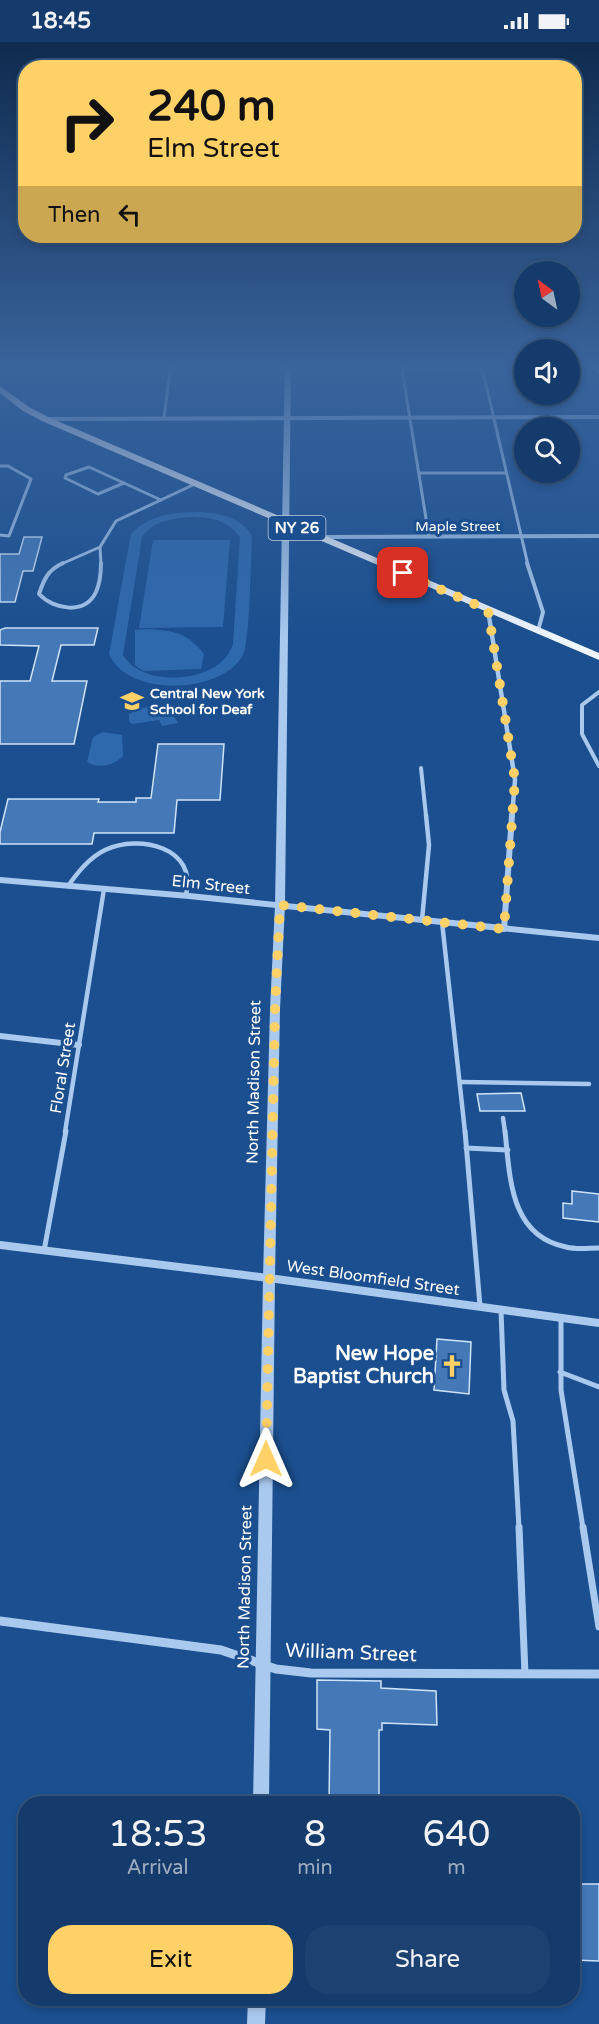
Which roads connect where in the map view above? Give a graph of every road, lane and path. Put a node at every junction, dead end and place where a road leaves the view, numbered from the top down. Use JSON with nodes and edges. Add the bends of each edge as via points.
{"nodes":[{"id":1,"x":129,"y":455,"type":"edge"},
{"id":2,"x":288,"y":455,"type":"edge"},
{"id":3,"x":416,"y":455,"type":"edge"},
{"id":4,"x":502,"y":455,"type":"edge"},
{"id":5,"x":0,"y":466,"type":"edge"},
{"id":6,"x":419,"y":473,"type":"junction"},
{"id":7,"x":506,"y":473,"type":"junction"},
{"id":8,"x":125,"y":483,"type":"junction"},
{"id":9,"x":195,"y":484,"type":"junction"},
{"id":10,"x":161,"y":500,"type":"junction"},
{"id":11,"x":288,"y":524,"type":"junction"},
{"id":12,"x":0,"y":535,"type":"edge"},
{"id":13,"x":521,"y":536,"type":"junction"},
{"id":14,"x":599,"y":536,"type":"edge"},
{"id":15,"x":317,"y":537,"type":"junction"},
{"id":16,"x":429,"y":537,"type":"junction"},
{"id":17,"x":100,"y":547,"type":"junction"},
{"id":18,"x":488,"y":610,"type":"junction"},
{"id":19,"x":538,"y":631,"type":"junction"},
{"id":20,"x":599,"y":657,"type":"edge"},
{"id":21,"x":599,"y":692,"type":"edge"},
{"id":22,"x":599,"y":766,"type":"edge"},
{"id":23,"x":421,"y":768,"type":"dead end"},
{"id":24,"x":0,"y":880,"type":"edge"},
{"id":25,"x":68,"y":885,"type":"junction"},
{"id":26,"x":104,"y":889,"type":"junction"},
{"id":27,"x":186,"y":895,"type":"junction"},
{"id":28,"x":280,"y":905,"type":"junction"},
{"id":29,"x":422,"y":920,"type":"junction"},
{"id":30,"x":442,"y":922,"type":"junction"},
{"id":31,"x":504,"y":929,"type":"junction"},
{"id":32,"x":599,"y":938,"type":"edge"},
{"id":33,"x":0,"y":1036,"type":"edge"},
{"id":34,"x":80,"y":1045,"type":"junction"},
{"id":35,"x":461,"y":1082,"type":"junction"},
{"id":36,"x":589,"y":1084,"type":"dead end"},
{"id":37,"x":503,"y":1118,"type":"dead end"},
{"id":38,"x":466,"y":1148,"type":"junction"},
{"id":39,"x":508,"y":1150,"type":"junction"},
{"id":40,"x":0,"y":1245,"type":"edge"},
{"id":41,"x":599,"y":1248,"type":"edge"},
{"id":42,"x":44,"y":1251,"type":"junction"},
{"id":43,"x":269,"y":1278,"type":"junction"},
{"id":44,"x":480,"y":1306,"type":"junction"},
{"id":45,"x":501,"y":1310,"type":"junction"},
{"id":46,"x":561,"y":1318,"type":"junction"},
{"id":47,"x":599,"y":1323,"type":"edge"},
{"id":48,"x":560,"y":1372,"type":"junction"},
{"id":49,"x":599,"y":1388,"type":"edge"},
{"id":50,"x":0,"y":1621,"type":"edge"},
{"id":51,"x":599,"y":1627,"type":"edge"},
{"id":52,"x":264,"y":1663,"type":"junction"},
{"id":53,"x":525,"y":1674,"type":"junction"},
{"id":54,"x":599,"y":1674,"type":"edge"},
{"id":55,"x":261,"y":1796,"type":"edge"},
{"id":56,"x":257,"y":2006,"type":"edge"},
{"id":57,"x":256,"y":2024,"type":"edge"}],
"edges":[{"from":1,"to":9,"type":"main road","number":"NY 26"},
{"from":2,"to":11,"type":"street","name":"North Madison Street"},
{"from":3,"to":6,"type":"lane"},
{"from":4,"to":7,"type":"lane"},
{"from":5,"to":12,"type":"lane","via":[[8,466],[31,479],[9,536]]},
{"from":6,"to":7,"type":"lane"},
{"from":6,"to":16,"type":"lane"},
{"from":7,"to":13,"type":"lane"},
{"from":8,"to":8,"type":"lane","via":[[89,467],[65,478],[98,494]]},
{"from":8,"to":10,"type":"lane"},
{"from":9,"to":10,"type":"lane"},
{"from":9,"to":11,"type":"main road","number":"NY 26"},
{"from":10,"to":17,"type":"lane","via":[[116,521]]},
{"from":11,"to":15,"type":"main road","number":"NY 26"},
{"from":11,"to":28,"type":"street","name":"North Madison Street","via":[[281,707]]},
{"from":13,"to":14,"type":"street","name":"Maple Street"},
{"from":13,"to":16,"type":"street","name":"Maple Street"},
{"from":13,"to":19,"type":"lane","via":[[543,612]]},
{"from":15,"to":16,"type":"street","name":"Maple Street"},
{"from":15,"to":18,"type":"main road","number":"NY 26"},
{"from":17,"to":17,"type":"lane","via":[[54,567],[46,575],[39,594],[44,600],[67,608],[91,600],[98,582]]},
{"from":18,"to":19,"type":"main road","number":"NY 26"},
{"from":18,"to":31,"type":"street","via":[[515,780]]},
{"from":19,"to":20,"type":"main road","number":"NY 26"},
{"from":21,"to":22,"type":"lane","via":[[582,705],[582,734]]},
{"from":23,"to":29,"type":"lane","via":[[429,845]]},
{"from":24,"to":25,"type":"street","name":"Elm Street"},
{"from":25,"to":26,"type":"street","name":"Elm Street"},
{"from":25,"to":27,"type":"lane","via":[[89,860],[110,848],[159,846],[184,864],[189,877]]},
{"from":26,"to":27,"type":"street","name":"Elm Street"},
{"from":26,"to":34,"type":"lane","name":"Floral Street"},
{"from":27,"to":28,"type":"street","name":"Elm Street"},
{"from":28,"to":29,"type":"street","name":"Elm Street"},
{"from":28,"to":43,"type":"street","name":"North Madison Street"},
{"from":29,"to":30,"type":"street","name":"Elm Street"},
{"from":30,"to":31,"type":"street","name":"Elm Street"},
{"from":30,"to":35,"type":"lane"},
{"from":31,"to":32,"type":"street","name":"Elm Street"},
{"from":33,"to":34,"type":"street"},
{"from":34,"to":42,"type":"lane","name":"Floral Street"},
{"from":35,"to":36,"type":"lane"},
{"from":35,"to":38,"type":"lane"},
{"from":37,"to":39,"type":"lane"},
{"from":38,"to":39,"type":"lane"},
{"from":38,"to":44,"type":"lane"},
{"from":39,"to":41,"type":"lane","via":[[516,1208],[534,1234],[567,1248]]},
{"from":40,"to":42,"type":"street","name":"West Bloomfield Street"},
{"from":42,"to":43,"type":"street","name":"West Bloomfield Street"},
{"from":43,"to":44,"type":"street","name":"West Bloomfield Street"},
{"from":43,"to":52,"type":"street","name":"North Madison Street"},
{"from":44,"to":45,"type":"street","name":"West Bloomfield Street"},
{"from":45,"to":46,"type":"street","name":"West Bloomfield Street"},
{"from":45,"to":53,"type":"lane","via":[[504,1390],[513,1421],[516,1455]]},
{"from":46,"to":47,"type":"street","name":"West Bloomfield Street"},
{"from":46,"to":48,"type":"lane"},
{"from":48,"to":49,"type":"lane"},
{"from":48,"to":51,"type":"lane"},
{"from":50,"to":52,"type":"street","name":"William Street","via":[[221,1650]]},
{"from":52,"to":53,"type":"street","name":"William Street","via":[[276,1669],[311,1673]]},
{"from":52,"to":55,"type":"street","name":"North Madison Street"},
{"from":53,"to":54,"type":"street","name":"William Street"},
{"from":56,"to":57,"type":"street"}]}
